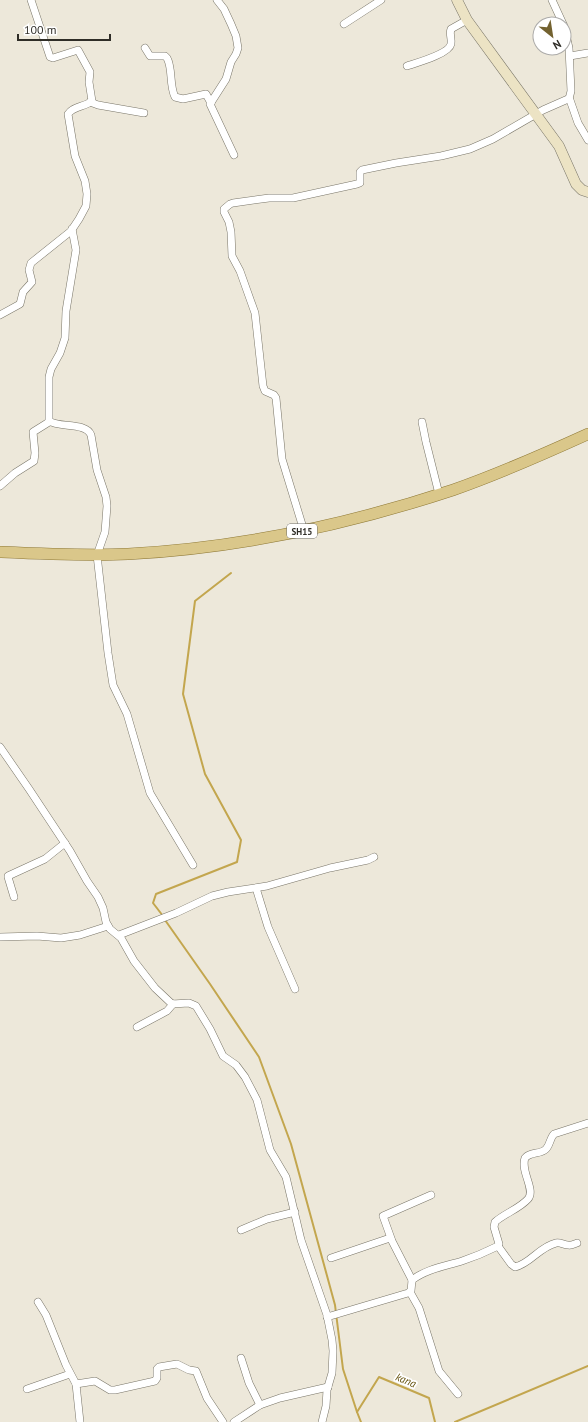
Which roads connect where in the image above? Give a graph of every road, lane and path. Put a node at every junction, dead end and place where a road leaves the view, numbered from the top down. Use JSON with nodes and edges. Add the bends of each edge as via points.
{"nodes":[{"id":1,"x":31,"y":0,"type":"edge"},
{"id":2,"x":217,"y":0,"type":"edge"},
{"id":3,"x":380,"y":0,"type":"edge"},
{"id":4,"x":457,"y":0,"type":"edge"},
{"id":5,"x":552,"y":0,"type":"edge"},
{"id":6,"x":560,"y":16,"type":"edge"},
{"id":7,"x":467,"y":20,"type":"junction"},
{"id":8,"x":344,"y":24,"type":"dead end"},
{"id":9,"x":145,"y":48,"type":"dead end"},
{"id":10,"x":588,"y":53,"type":"edge"},
{"id":11,"x":570,"y":56,"type":"edge"},
{"id":12,"x":572,"y":56,"type":"edge"},
{"id":13,"x":407,"y":66,"type":"dead end"},
{"id":14,"x":569,"y":99,"type":"junction"},
{"id":15,"x":90,"y":102,"type":"junction"},
{"id":16,"x":210,"y":103,"type":"junction"},
{"id":17,"x":144,"y":113,"type":"dead end"},
{"id":18,"x":535,"y":114,"type":"junction"},
{"id":19,"x":588,"y":140,"type":"edge"},
{"id":20,"x":234,"y":155,"type":"dead end"},
{"id":21,"x":588,"y":192,"type":"edge"},
{"id":22,"x":72,"y":229,"type":"junction"},
{"id":23,"x":0,"y":315,"type":"edge"},
{"id":24,"x":49,"y":422,"type":"junction"},
{"id":25,"x":422,"y":422,"type":"dead end"},
{"id":26,"x":588,"y":434,"type":"edge"},
{"id":27,"x":0,"y":486,"type":"edge"},
{"id":28,"x":439,"y":494,"type":"junction"},
{"id":29,"x":304,"y":531,"type":"junction"},
{"id":30,"x":0,"y":552,"type":"edge"},
{"id":31,"x":97,"y":555,"type":"junction"},
{"id":32,"x":0,"y":747,"type":"edge"},
{"id":33,"x":65,"y":843,"type":"junction"},
{"id":34,"x":374,"y":857,"type":"dead end"},
{"id":35,"x":193,"y":865,"type":"dead end"},
{"id":36,"x":256,"y":888,"type":"junction"},
{"id":37,"x":14,"y":897,"type":"dead end"},
{"id":38,"x":108,"y":926,"type":"junction"},
{"id":39,"x":119,"y":935,"type":"junction"},
{"id":40,"x":0,"y":937,"type":"edge"},
{"id":41,"x":295,"y":989,"type":"dead end"},
{"id":42,"x":173,"y":1004,"type":"junction"},
{"id":43,"x":137,"y":1027,"type":"dead end"},
{"id":44,"x":588,"y":1123,"type":"edge"},
{"id":45,"x":431,"y":1195,"type":"dead end"},
{"id":46,"x":295,"y":1212,"type":"junction"},
{"id":47,"x":241,"y":1230,"type":"dead end"},
{"id":48,"x":390,"y":1238,"type":"junction"},
{"id":49,"x":577,"y":1243,"type":"dead end"},
{"id":50,"x":498,"y":1246,"type":"junction"},
{"id":51,"x":331,"y":1258,"type":"dead end"},
{"id":52,"x":412,"y":1280,"type":"junction"},
{"id":53,"x":410,"y":1292,"type":"junction"},
{"id":54,"x":38,"y":1302,"type":"dead end"},
{"id":55,"x":327,"y":1317,"type":"junction"},
{"id":56,"x":241,"y":1358,"type":"dead end"},
{"id":57,"x":70,"y":1374,"type":"junction"},
{"id":58,"x":76,"y":1384,"type":"junction"},
{"id":59,"x":328,"y":1387,"type":"junction"},
{"id":60,"x":27,"y":1389,"type":"dead end"},
{"id":61,"x":458,"y":1394,"type":"dead end"},
{"id":62,"x":260,"y":1405,"type":"junction"},
{"id":63,"x":80,"y":1422,"type":"edge"},
{"id":64,"x":223,"y":1422,"type":"edge"},
{"id":65,"x":234,"y":1422,"type":"edge"},
{"id":66,"x":322,"y":1422,"type":"edge"}],
"edges":[{"from":1,"to":15,"type":"street","via":[[51,58],[80,51],[90,72]]},
{"from":2,"to":16,"type":"street","via":[[231,24],[238,48],[226,79]]},
{"from":3,"to":8,"type":"street"},
{"from":4,"to":7,"type":"street"},
{"from":5,"to":6,"type":"street"},
{"from":7,"to":13,"type":"street","via":[[450,29],[451,44],[448,48],[436,56]]},
{"from":7,"to":18,"type":"street"},
{"from":9,"to":16,"type":"street","via":[[150,56],[165,56],[168,60],[175,97],[183,99],[206,94]]},
{"from":10,"to":12,"type":"street"},
{"from":11,"to":14,"type":"street"},
{"from":14,"to":18,"type":"street"},
{"from":14,"to":19,"type":"street","via":[[578,124]]},
{"from":15,"to":17,"type":"street"},
{"from":15,"to":22,"type":"street","via":[[71,110],[68,114],[75,156],[85,181],[87,194],[86,206]]},
{"from":16,"to":20,"type":"street"},
{"from":18,"to":21,"type":"street","via":[[561,150],[576,184]]},
{"from":18,"to":29,"type":"street","via":[[498,137],[470,149],[361,171],[358,184],[293,198],[233,203],[224,209],[231,232],[232,256],[255,313],[263,386],[265,391],[276,398],[282,459]]},
{"from":22,"to":23,"type":"street","via":[[31,263],[29,270],[32,282],[23,292],[21,302]]},
{"from":22,"to":24,"type":"street","via":[[76,250],[66,311],[65,338],[49,377]]},
{"from":24,"to":27,"type":"street","via":[[33,432],[34,461]]},
{"from":24,"to":31,"type":"street","via":[[84,428],[90,432],[107,506],[105,532]]},
{"from":25,"to":28,"type":"street"},
{"from":26,"to":28,"type":"main road","number":"SH15","via":[[495,474]]},
{"from":28,"to":29,"type":"main road","number":"SH15","via":[[357,519]]},
{"from":29,"to":31,"type":"main road","number":"SH15","via":[[226,545]]},
{"from":30,"to":31,"type":"main road","number":"SH15"},
{"from":31,"to":35,"type":"street","via":[[114,690],[127,714],[150,793]]},
{"from":32,"to":33,"type":"street"},
{"from":33,"to":37,"type":"street","via":[[45,859],[8,876]]},
{"from":33,"to":38,"type":"street","via":[[98,897]]},
{"from":34,"to":36,"type":"street"},
{"from":36,"to":39,"type":"street","via":[[212,896]]},
{"from":36,"to":41,"type":"street","via":[[268,927]]},
{"from":38,"to":39,"type":"street"},
{"from":38,"to":40,"type":"street","via":[[61,938]]},
{"from":39,"to":42,"type":"street","via":[[148,979],[161,995]]},
{"from":42,"to":43,"type":"street","via":[[167,1011]]},
{"from":42,"to":46,"type":"street","via":[[189,1003],[196,1006],[222,1056],[236,1065],[245,1077],[257,1100],[270,1150],[286,1177]]},
{"from":44,"to":50,"type":"street","via":[[554,1134],[546,1148],[530,1153],[525,1158],[524,1169],[531,1191],[530,1196],[524,1203],[495,1222]]},
{"from":45,"to":48,"type":"street","via":[[383,1216]]},
{"from":46,"to":47,"type":"street","via":[[267,1219]]},
{"from":46,"to":55,"type":"street","via":[[301,1240]]},
{"from":48,"to":51,"type":"street"},
{"from":48,"to":52,"type":"street"},
{"from":49,"to":50,"type":"street","via":[[555,1243],[515,1267]]},
{"from":50,"to":52,"type":"street","via":[[431,1270]]},
{"from":52,"to":53,"type":"street"},
{"from":53,"to":55,"type":"street"},
{"from":53,"to":61,"type":"street","via":[[419,1308],[439,1371]]},
{"from":54,"to":57,"type":"street","via":[[46,1315]]},
{"from":55,"to":59,"type":"street","via":[[333,1351],[332,1373]]},
{"from":56,"to":62,"type":"street"},
{"from":57,"to":58,"type":"street"},
{"from":57,"to":60,"type":"street"},
{"from":58,"to":63,"type":"street"},
{"from":58,"to":64,"type":"street","via":[[95,1382],[110,1390],[120,1389],[155,1380],[158,1367],[177,1364],[189,1370],[196,1370],[207,1398]]},
{"from":59,"to":62,"type":"street"},
{"from":59,"to":66,"type":"street"},
{"from":62,"to":65,"type":"street"}]}
